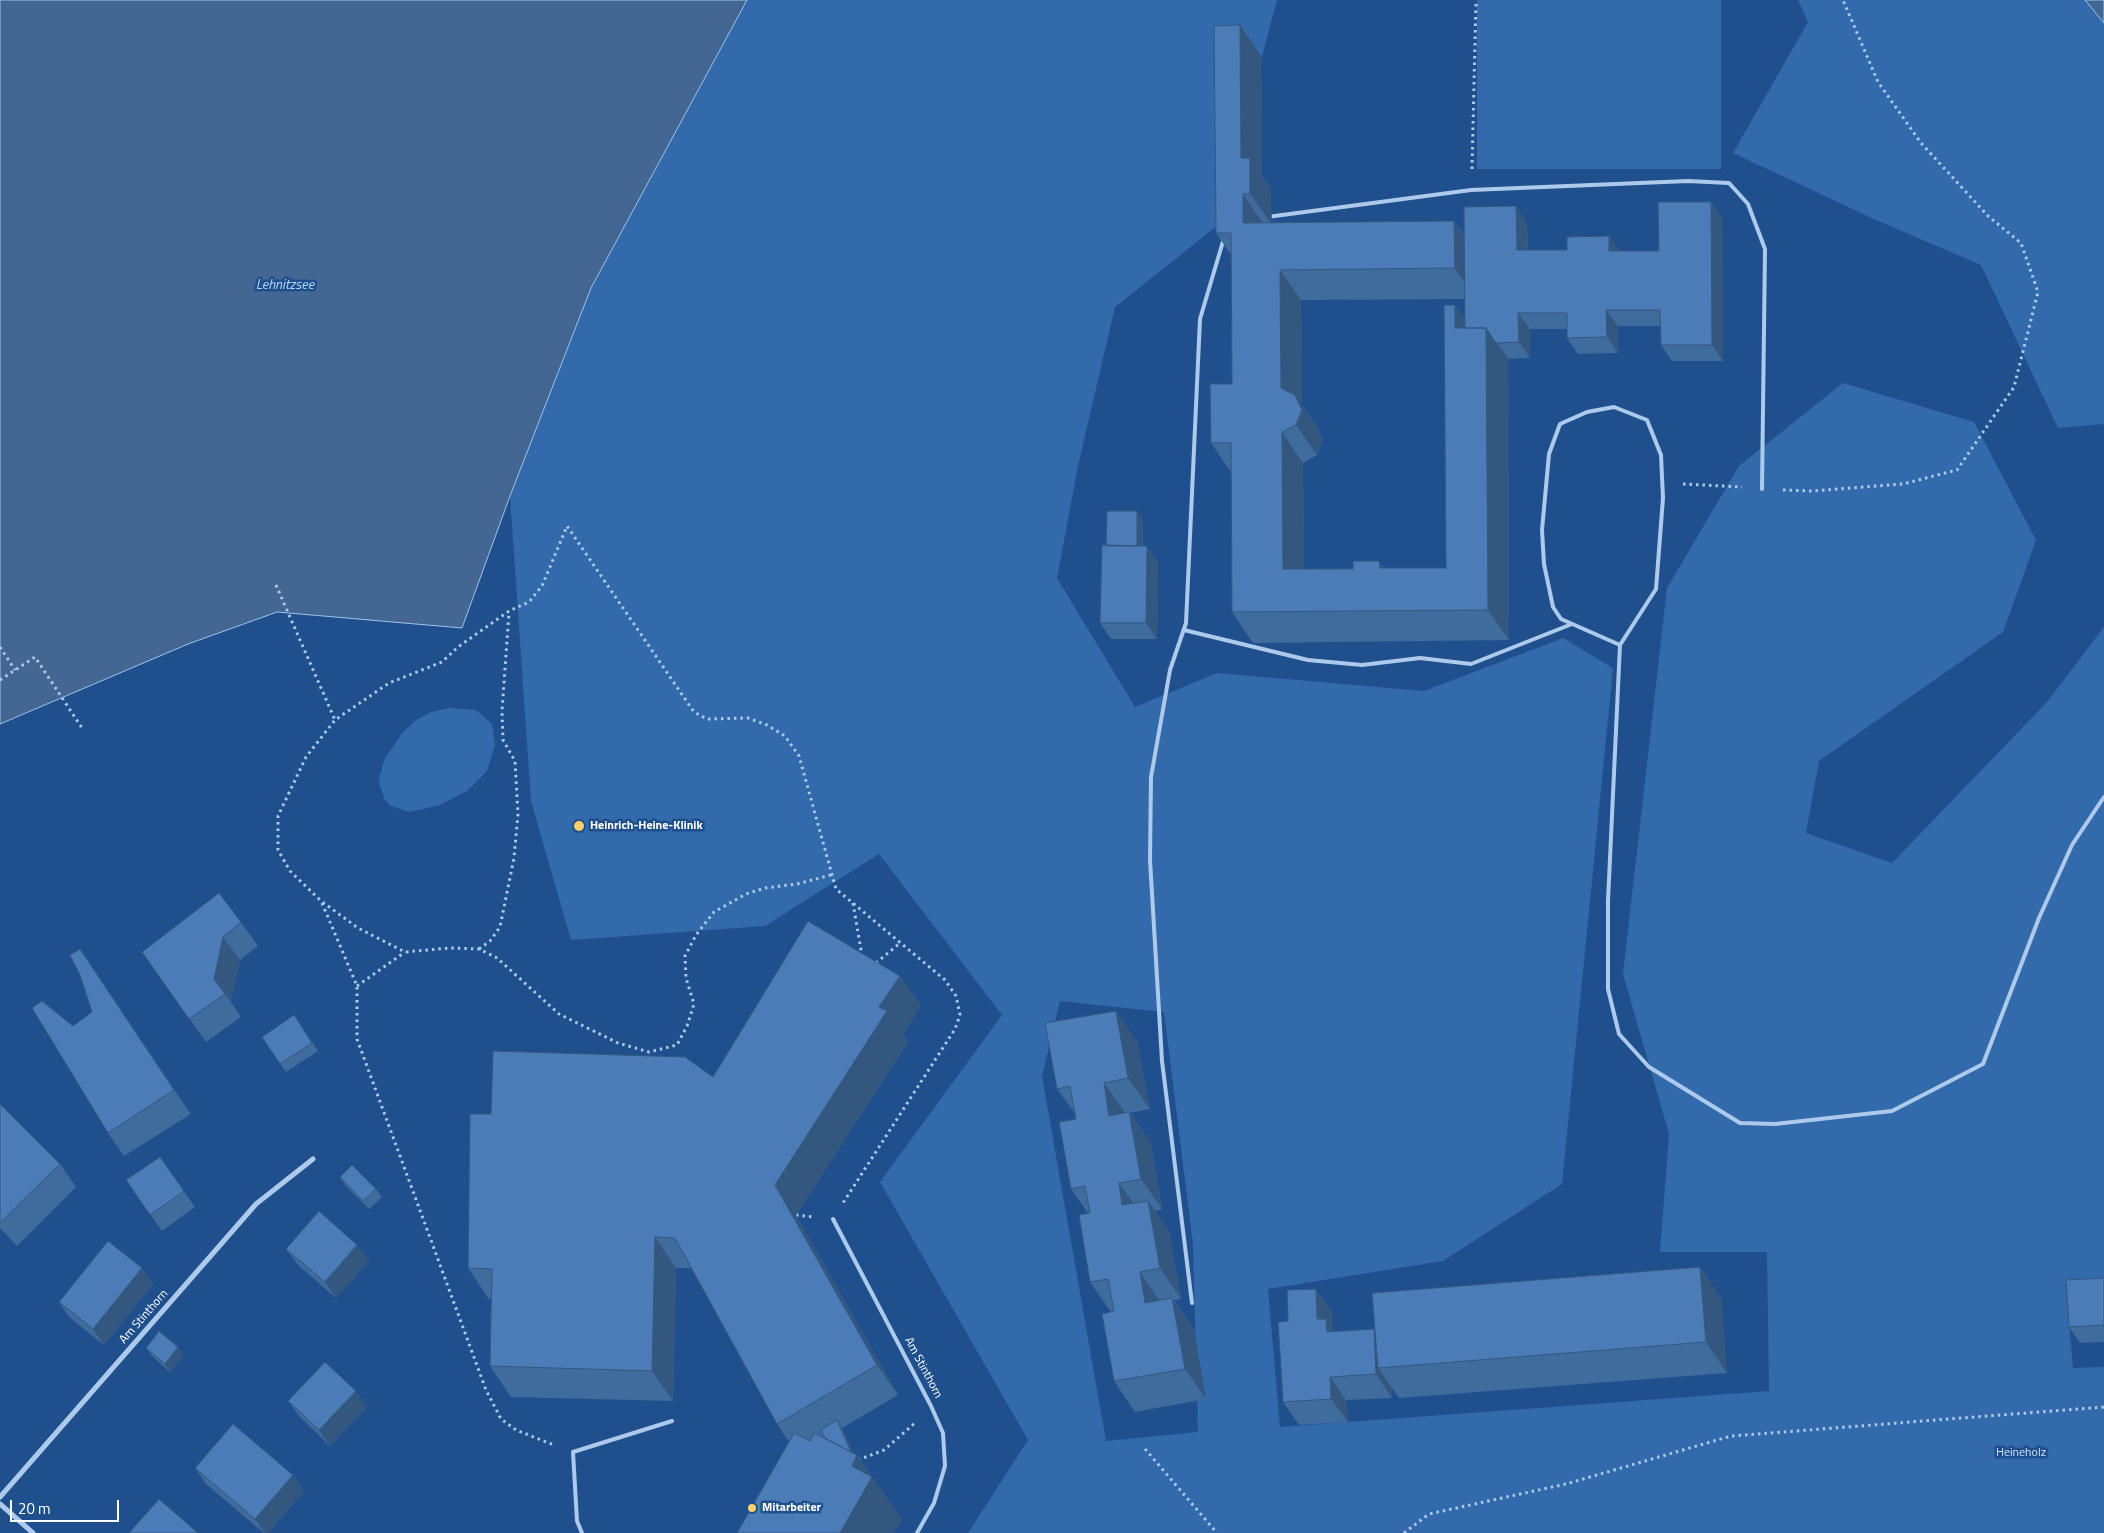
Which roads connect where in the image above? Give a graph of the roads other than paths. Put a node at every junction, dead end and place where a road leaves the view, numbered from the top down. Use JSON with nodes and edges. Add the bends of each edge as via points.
{"nodes":[{"id":1,"x":1263,"y":218,"type":"dead end"},
{"id":2,"x":1225,"y":234,"type":"edge"},
{"id":3,"x":1762,"y":488,"type":"road end"},
{"id":4,"x":1573,"y":624,"type":"junction"},
{"id":5,"x":1184,"y":630,"type":"junction"},
{"id":6,"x":1620,"y":645,"type":"junction"},
{"id":7,"x":2104,"y":797,"type":"edge"},
{"id":8,"x":313,"y":1160,"type":"dead end"},
{"id":9,"x":833,"y":1219,"type":"road end"},
{"id":10,"x":1192,"y":1303,"type":"dead end"},
{"id":11,"x":672,"y":1421,"type":"dead end"},
{"id":12,"x":0,"y":1497,"type":"edge"},
{"id":13,"x":0,"y":1504,"type":"edge"},
{"id":14,"x":33,"y":1533,"type":"edge"},
{"id":15,"x":582,"y":1533,"type":"edge"},
{"id":16,"x":917,"y":1533,"type":"edge"}],
"edges":[{"from":1,"to":3,"type":"lane","via":[[1471,190],[1688,181],[1729,183],[1748,204],[1765,249]]},
{"from":2,"to":5,"type":"lane","via":[[1200,319]]},
{"from":4,"to":5,"type":"lane","via":[[1471,664],[1420,658],[1362,666],[1308,660]]},
{"from":4,"to":6,"type":"lane"},
{"from":4,"to":6,"type":"lane","via":[[1561,619],[1552,607],[1544,564],[1542,530],[1549,454],[1560,424],[1587,412],[1614,406],[1647,420],[1661,455],[1663,498],[1656,589]]},
{"from":5,"to":10,"type":"lane","via":[[1170,670],[1150,776],[1150,860],[1162,1061]]},
{"from":6,"to":7,"type":"lane","via":[[1608,901],[1608,989],[1619,1034],[1649,1067],[1740,1123],[1775,1124],[1892,1110],[1983,1064],[2047,900],[2072,845]]},
{"from":8,"to":12,"type":"street","name":"Am Stinthorn","via":[[256,1204]]},
{"from":9,"to":16,"type":"lane","name":"Am Stinthorn","via":[[943,1433],[945,1466],[934,1503]]},
{"from":11,"to":15,"type":"lane","via":[[573,1452],[577,1521]]},
{"from":13,"to":14,"type":"street"}]}
